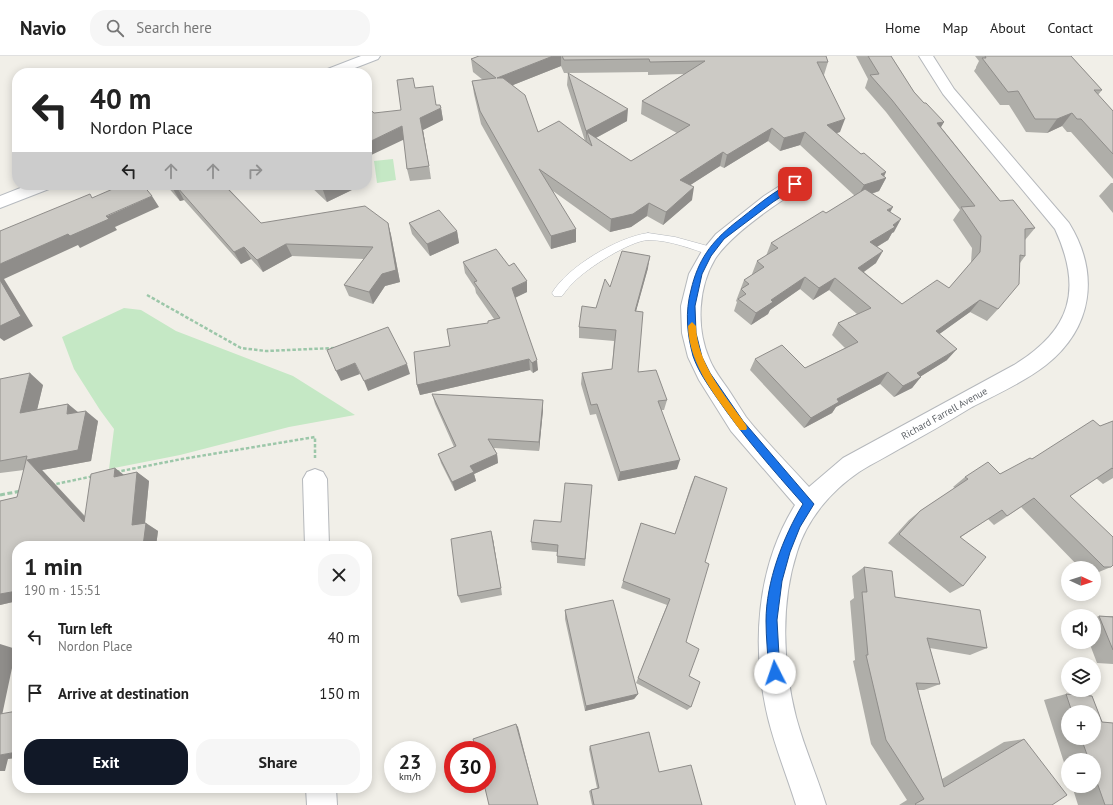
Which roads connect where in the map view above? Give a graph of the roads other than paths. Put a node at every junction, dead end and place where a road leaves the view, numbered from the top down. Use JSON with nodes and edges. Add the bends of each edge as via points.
{"nodes":[{"id":1,"x":373,"y":56,"type":"edge"},
{"id":2,"x":926,"y":56,"type":"edge"},
{"id":3,"x":343,"y":68,"type":"edge"},
{"id":4,"x":795,"y":184,"type":"dead end"},
{"id":5,"x":30,"y":190,"type":"edge"},
{"id":6,"x":0,"y":202,"type":"edge"},
{"id":7,"x":711,"y":251,"type":"junction"},
{"id":8,"x":558,"y":293,"type":"dead end"},
{"id":9,"x":315,"y":479,"type":"road end"},
{"id":10,"x":809,"y":504,"type":"junction"},
{"id":11,"x":317,"y":541,"type":"edge"},
{"id":12,"x":321,"y":793,"type":"edge"},
{"id":13,"x":322,"y":805,"type":"edge"},
{"id":14,"x":811,"y":805,"type":"edge"}],
"edges":[{"from":1,"to":3,"type":"street"},
{"from":2,"to":10,"type":"street","name":"Richard Farrell Avenue","via":[[948,91],[1064,227],[1081,281],[1077,303],[1065,333],[1039,358],[851,465],[826,484]]},
{"from":4,"to":7,"type":"street","via":[[770,200],[722,238]]},
{"from":5,"to":6,"type":"street"},
{"from":7,"to":8,"type":"lane","via":[[676,240],[639,238],[572,277]]},
{"from":7,"to":10,"type":"street","via":[[698,274],[691,306],[692,333],[698,357],[706,374],[740,424]]},
{"from":9,"to":11,"type":"street"},
{"from":10,"to":14,"type":"street","name":"Richard Farrell Avenue","via":[[796,525],[785,552],[776,581],[771,620],[781,714]]},
{"from":12,"to":13,"type":"street"}]}
